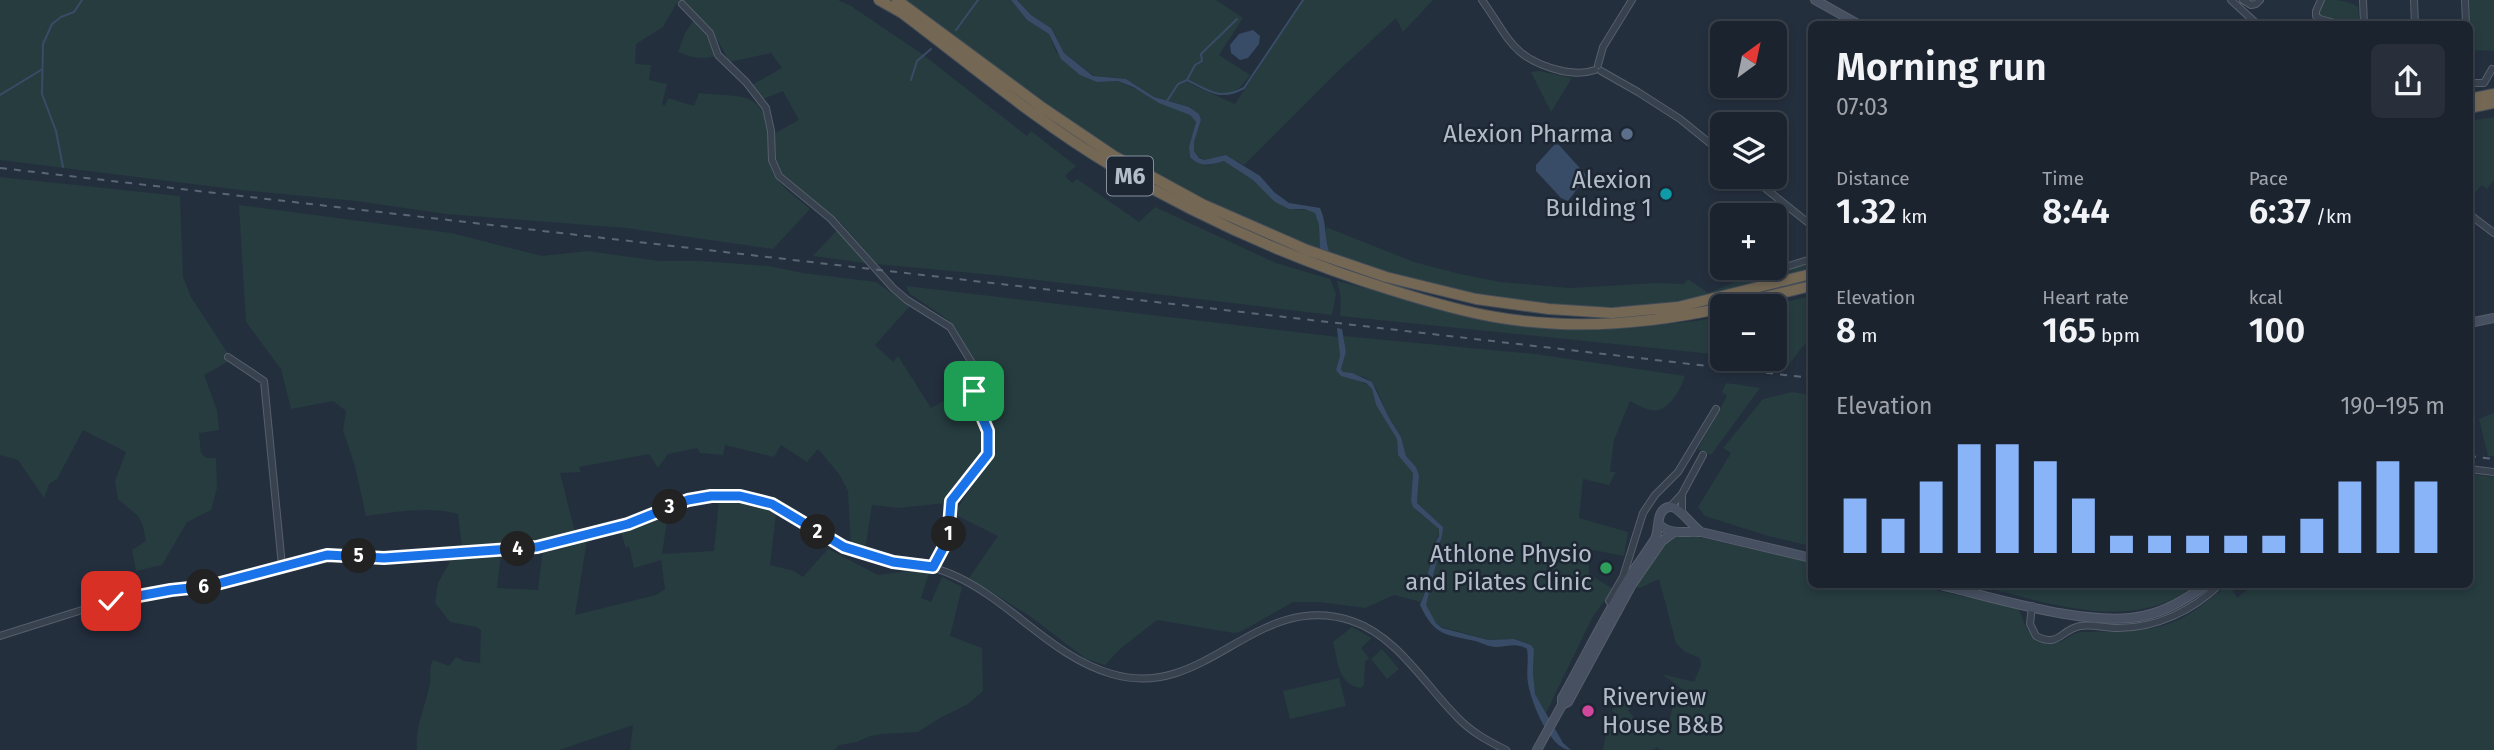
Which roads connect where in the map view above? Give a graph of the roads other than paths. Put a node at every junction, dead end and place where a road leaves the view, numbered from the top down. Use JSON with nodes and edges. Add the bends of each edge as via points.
{"nodes":[{"id":1,"x":879,"y":0,"type":"edge"},
{"id":2,"x":897,"y":0,"type":"edge"},
{"id":3,"x":1482,"y":0,"type":"edge"},
{"id":4,"x":1632,"y":0,"type":"edge"},
{"id":5,"x":1815,"y":0,"type":"edge"},
{"id":6,"x":2231,"y":0,"type":"edge"},
{"id":7,"x":2243,"y":0,"type":"edge"},
{"id":8,"x":2260,"y":0,"type":"edge"},
{"id":9,"x":2321,"y":0,"type":"edge"},
{"id":10,"x":2361,"y":0,"type":"edge"},
{"id":11,"x":2414,"y":0,"type":"edge"},
{"id":12,"x":2465,"y":0,"type":"edge"},
{"id":13,"x":682,"y":4,"type":"dead end"},
{"id":14,"x":1853,"y":21,"type":"edge"},
{"id":15,"x":2254,"y":21,"type":"edge"},
{"id":16,"x":2327,"y":21,"type":"edge"},
{"id":17,"x":2364,"y":21,"type":"edge"},
{"id":18,"x":2415,"y":21,"type":"edge"},
{"id":19,"x":2466,"y":21,"type":"edge"},
{"id":20,"x":1598,"y":69,"type":"junction"},
{"id":21,"x":2492,"y":69,"type":"dead end"},
{"id":22,"x":2473,"y":83,"type":"edge"},
{"id":23,"x":2494,"y":94,"type":"edge"},
{"id":24,"x":2473,"y":98,"type":"edge"},
{"id":25,"x":2494,"y":103,"type":"edge"},
{"id":26,"x":2473,"y":107,"type":"edge"},
{"id":27,"x":1710,"y":144,"type":"edge"},
{"id":28,"x":1766,"y":189,"type":"edge"},
{"id":29,"x":2473,"y":217,"type":"edge"},
{"id":30,"x":1808,"y":223,"type":"edge"},
{"id":31,"x":2494,"y":233,"type":"edge"},
{"id":32,"x":1808,"y":260,"type":"edge"},
{"id":33,"x":1787,"y":267,"type":"edge"},
{"id":34,"x":1808,"y":275,"type":"edge"},
{"id":35,"x":1808,"y":287,"type":"edge"},
{"id":36,"x":1777,"y":294,"type":"edge"},
{"id":37,"x":1710,"y":309,"type":"edge"},
{"id":38,"x":2494,"y":318,"type":"edge"},
{"id":39,"x":2473,"y":322,"type":"edge"},
{"id":40,"x":228,"y":357,"type":"dead end"},
{"id":41,"x":1716,"y":409,"type":"dead end"},
{"id":42,"x":1689,"y":455,"type":"junction"},
{"id":43,"x":2473,"y":469,"type":"edge"},
{"id":44,"x":2494,"y":472,"type":"edge"},
{"id":45,"x":1682,"y":494,"type":"junction"},
{"id":46,"x":1670,"y":507,"type":"junction"},
{"id":47,"x":1683,"y":515,"type":"junction"},
{"id":48,"x":1660,"y":525,"type":"junction"},
{"id":49,"x":1676,"y":531,"type":"junction"},
{"id":50,"x":1701,"y":532,"type":"junction"},
{"id":51,"x":1808,"y":557,"type":"edge"},
{"id":52,"x":282,"y":566,"type":"junction"},
{"id":53,"x":933,"y":567,"type":"junction"},
{"id":54,"x":1953,"y":588,"type":"edge"},
{"id":55,"x":2200,"y":588,"type":"edge"},
{"id":56,"x":2215,"y":588,"type":"edge"},
{"id":57,"x":1613,"y":605,"type":"junction"},
{"id":58,"x":2032,"y":606,"type":"junction"},
{"id":59,"x":0,"y":636,"type":"edge"},
{"id":60,"x":1562,"y":705,"type":"junction"},
{"id":61,"x":1506,"y":750,"type":"edge"},
{"id":62,"x":1537,"y":750,"type":"edge"}],
"edges":[{"from":1,"to":37,"type":"highway","number":"M6","via":[[1111,165],[1206,217],[1350,278],[1454,309],[1551,323],[1655,319]]},
{"from":2,"to":34,"type":"highway","number":"M6","via":[[1114,156],[1202,204],[1307,250],[1386,277],[1476,299],[1612,313],[1678,307]]},
{"from":3,"to":20,"type":"street","via":[[1511,44],[1531,61],[1569,72]]},
{"from":4,"to":20,"type":"street","via":[[1603,47]]},
{"from":5,"to":14,"type":"main road"},
{"from":6,"to":15,"type":"street"},
{"from":7,"to":8,"type":"street","via":[[2251,5]]},
{"from":9,"to":16,"type":"street","via":[[2316,16]]},
{"from":10,"to":17,"type":"street"},
{"from":11,"to":18,"type":"street"},
{"from":12,"to":19,"type":"street"},
{"from":13,"to":53,"type":"street","via":[[710,33],[718,55],[766,108],[772,160],[779,176],[831,219],[892,288],[950,327],[970,359],[975,400],[988,431],[988,454],[951,501],[948,539]]},
{"from":20,"to":27,"type":"street","via":[[1639,92]]},
{"from":21,"to":22,"type":"street","via":[[2484,83]]},
{"from":23,"to":24,"type":"highway"},
{"from":25,"to":26,"type":"highway"},
{"from":28,"to":30,"type":"street"},
{"from":29,"to":31,"type":"street"},
{"from":32,"to":33,"type":"street"},
{"from":35,"to":36,"type":"highway"},
{"from":38,"to":39,"type":"main road"},
{"from":40,"to":52,"type":"street","via":[[264,381]]},
{"from":41,"to":42,"type":"street"},
{"from":42,"to":45,"type":"street","via":[[1702,458]]},
{"from":42,"to":57,"type":"street","via":[[1643,513],[1623,577],[1609,601]]},
{"from":43,"to":44,"type":"street"},
{"from":45,"to":46,"type":"street"},
{"from":45,"to":47,"type":"street"},
{"from":46,"to":47,"type":"main road"},
{"from":46,"to":48,"type":"main road","via":[[1660,514]]},
{"from":47,"to":49,"type":"main road"},
{"from":47,"to":50,"type":"main road"},
{"from":48,"to":49,"type":"main road","via":[[1665,531]]},
{"from":48,"to":57,"type":"main road"},
{"from":49,"to":50,"type":"main road"},
{"from":49,"to":60,"type":"main road","via":[[1662,541],[1631,586],[1568,702]]},
{"from":50,"to":51,"type":"main road"},
{"from":52,"to":53,"type":"street","via":[[336,554],[384,558],[537,547],[628,524],[688,500],[723,495],[772,504],[864,555]]},
{"from":52,"to":59,"type":"street","via":[[209,586],[120,598]]},
{"from":53,"to":61,"type":"street","via":[[1015,613],[1070,656],[1131,679],[1181,673],[1279,621],[1315,614],[1350,620],[1381,637],[1457,718]]},
{"from":54,"to":58,"type":"main road"},
{"from":55,"to":58,"type":"main road","via":[[2161,611],[2123,619]]},
{"from":56,"to":58,"type":"street","via":[[2196,604],[2157,623],[2120,628],[2077,626],[2056,640],[2036,636],[2030,624]]},
{"from":57,"to":60,"type":"main road"},
{"from":60,"to":62,"type":"main road"}]}
